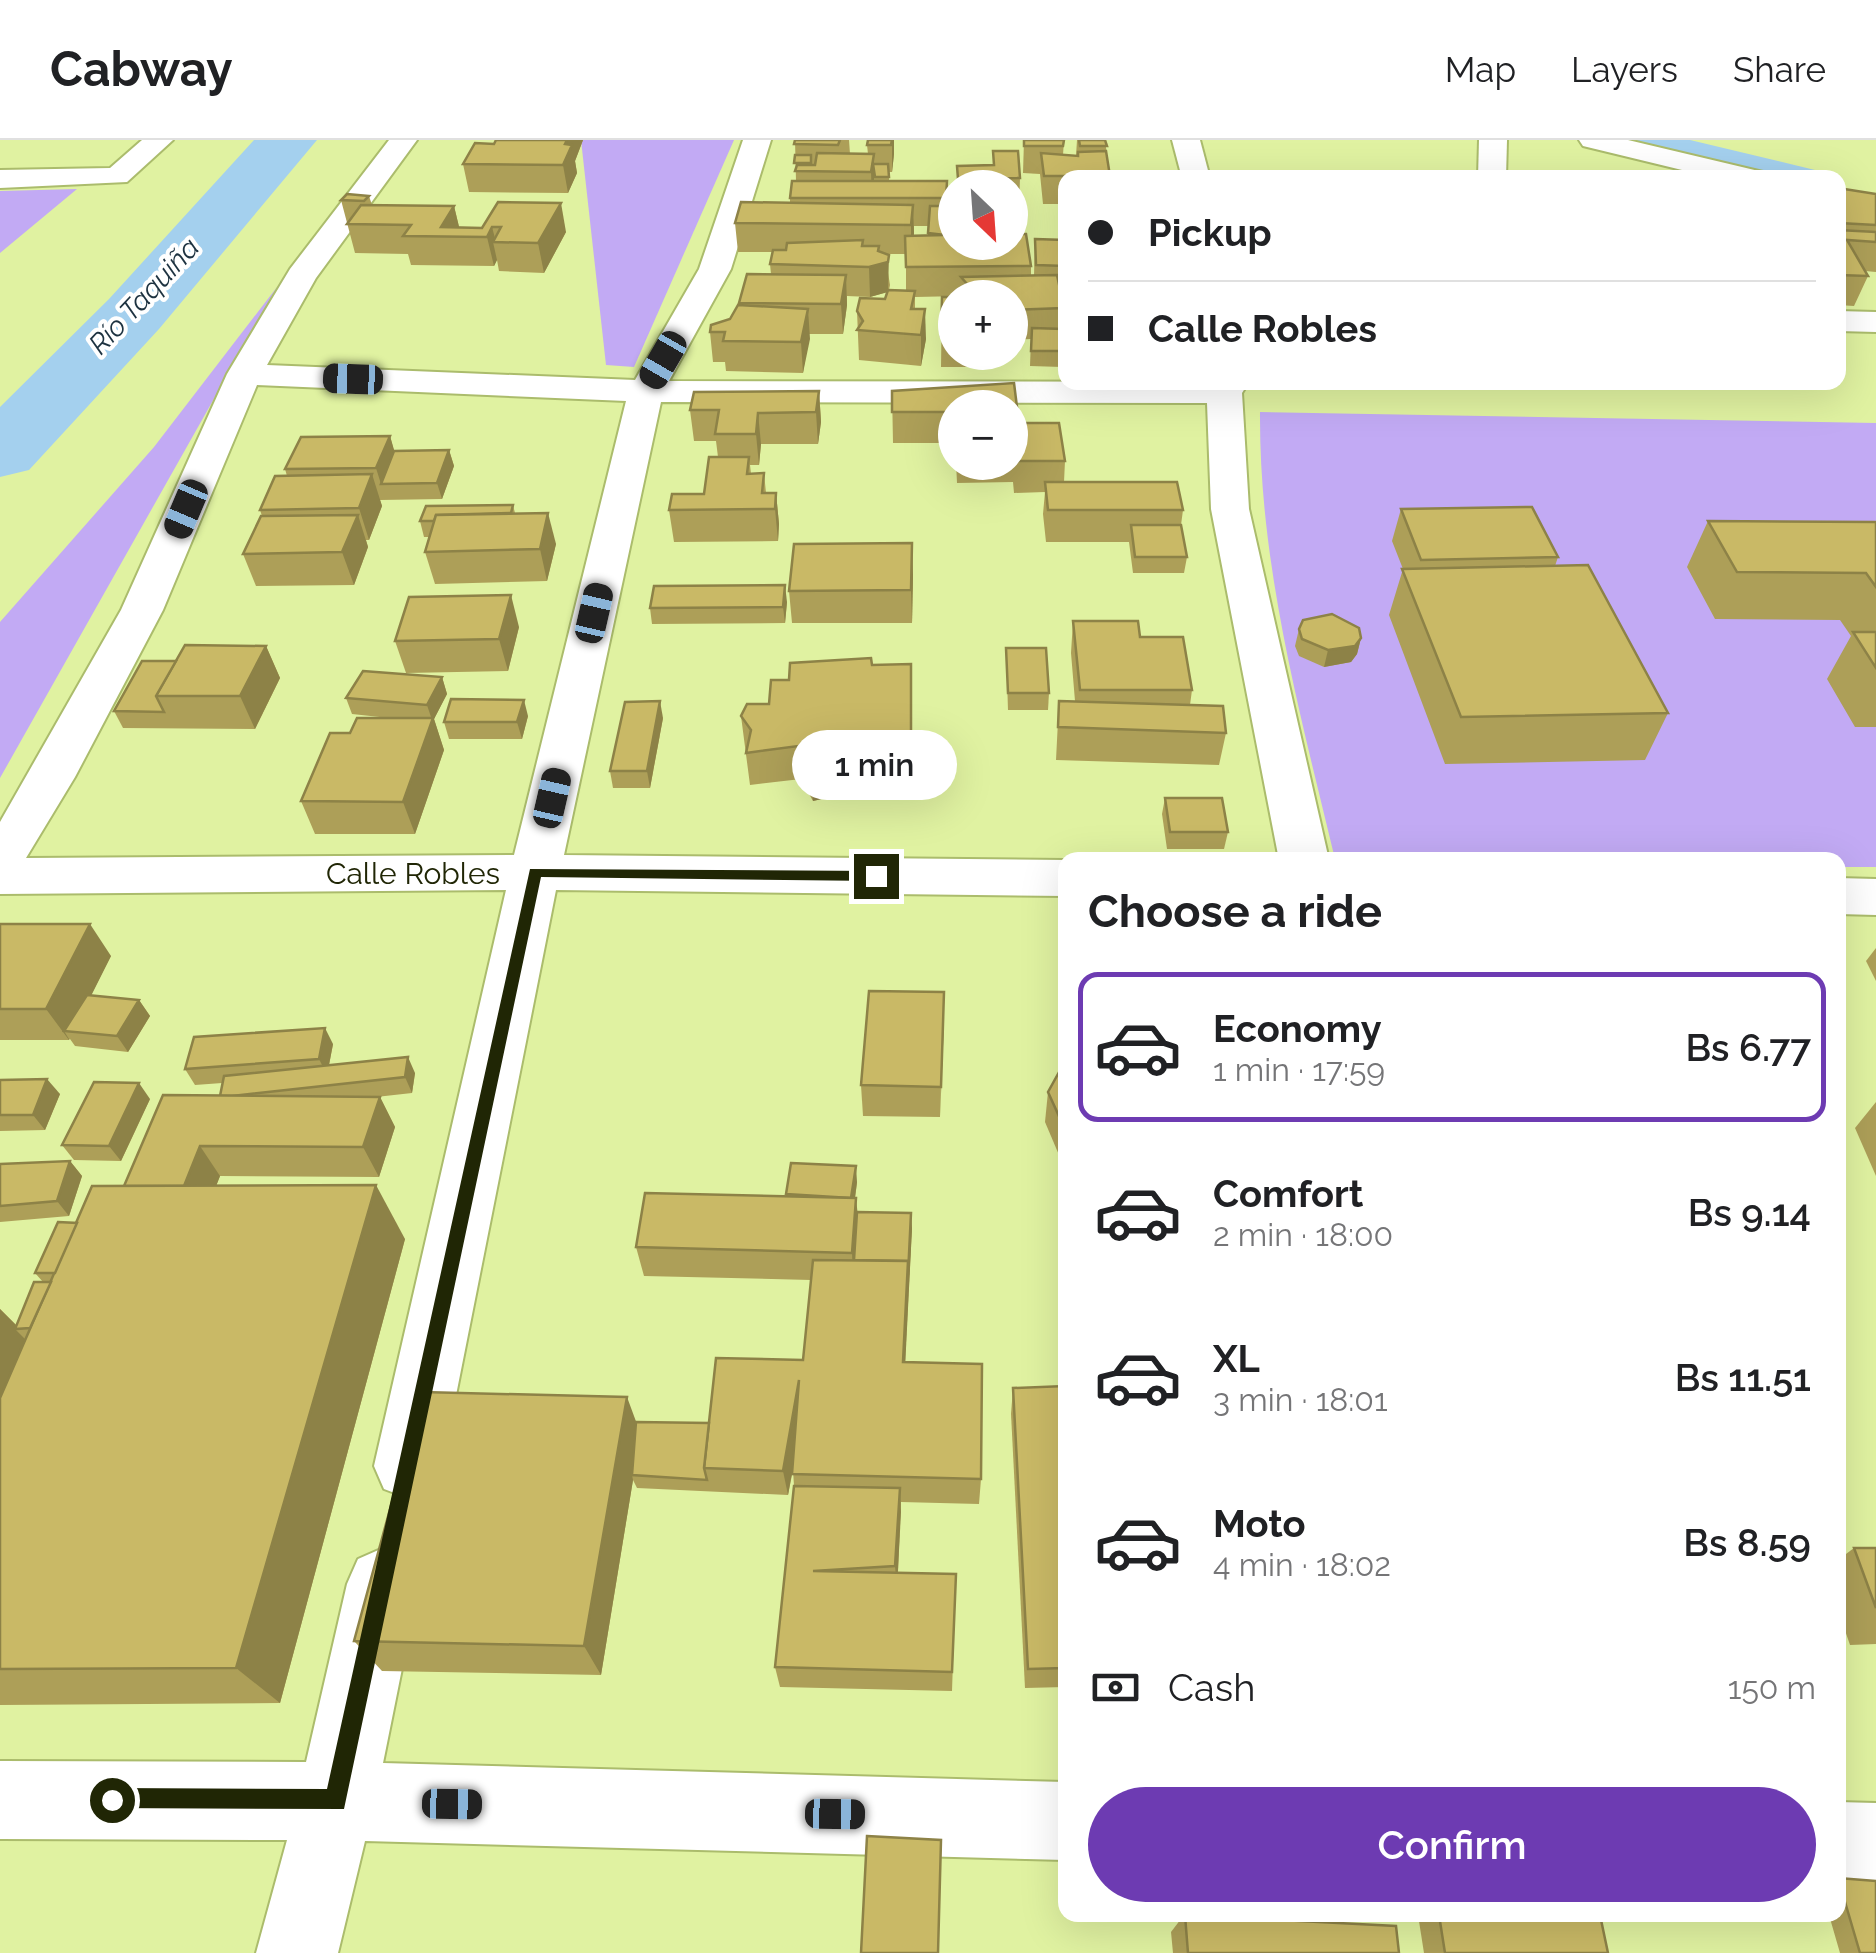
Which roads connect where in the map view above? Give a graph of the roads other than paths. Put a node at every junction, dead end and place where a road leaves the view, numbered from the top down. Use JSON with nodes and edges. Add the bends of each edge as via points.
{"nodes":[{"id":1,"x":158,"y":140,"type":"edge"},
{"id":2,"x":404,"y":140,"type":"edge"},
{"id":3,"x":757,"y":140,"type":"edge"},
{"id":4,"x":1186,"y":140,"type":"edge"},
{"id":5,"x":1493,"y":140,"type":"edge"},
{"id":6,"x":1593,"y":140,"type":"edge"},
{"id":7,"x":1194,"y":170,"type":"edge"},
{"id":8,"x":1492,"y":170,"type":"edge"},
{"id":9,"x":1719,"y":170,"type":"edge"},
{"id":10,"x":0,"y":179,"type":"edge"},
{"id":11,"x":1846,"y":322,"type":"edge"},
{"id":12,"x":1876,"y":322,"type":"edge"},
{"id":13,"x":244,"y":374,"type":"junction"},
{"id":14,"x":1058,"y":389,"type":"edge"},
{"id":15,"x":1228,"y":390,"type":"edge"},
{"id":16,"x":646,"y":391,"type":"junction"},
{"id":17,"x":1302,"y":852,"type":"edge"},
{"id":18,"x":0,"y":861,"type":"edge"},
{"id":19,"x":535,"y":872,"type":"junction"},
{"id":20,"x":0,"y":876,"type":"edge"},
{"id":21,"x":1058,"y":878,"type":"edge"},
{"id":22,"x":1846,"y":896,"type":"edge"},
{"id":23,"x":1876,"y":896,"type":"edge"},
{"id":24,"x":0,"y":1800,"type":"edge"},
{"id":25,"x":336,"y":1801,"type":"junction"},
{"id":26,"x":1058,"y":1821,"type":"edge"},
{"id":27,"x":1846,"y":1842,"type":"edge"},
{"id":28,"x":1876,"y":1842,"type":"edge"},
{"id":29,"x":297,"y":1953,"type":"edge"}],
"edges":[{"from":1,"to":10,"type":"street","via":[[117,176]]},
{"from":2,"to":13,"type":"street","via":[[300,276]]},
{"from":3,"to":16,"type":"street","via":[[715,269]]},
{"from":4,"to":7,"type":"street"},
{"from":5,"to":8,"type":"street"},
{"from":6,"to":9,"type":"street"},
{"from":11,"to":12,"type":"street"},
{"from":13,"to":16,"type":"street"},
{"from":13,"to":18,"type":"street","via":[[142,610]]},
{"from":14,"to":16,"type":"street"},
{"from":15,"to":17,"type":"street","via":[[1230,509]]},
{"from":16,"to":19,"type":"street"},
{"from":19,"to":20,"type":"street","name":"Calle Robles"},
{"from":19,"to":21,"type":"street","name":"Calle Robles"},
{"from":19,"to":25,"type":"street"},
{"from":22,"to":23,"type":"street"},
{"from":24,"to":25,"type":"street"},
{"from":25,"to":26,"type":"street"},
{"from":25,"to":29,"type":"street"},
{"from":27,"to":28,"type":"street"}]}
